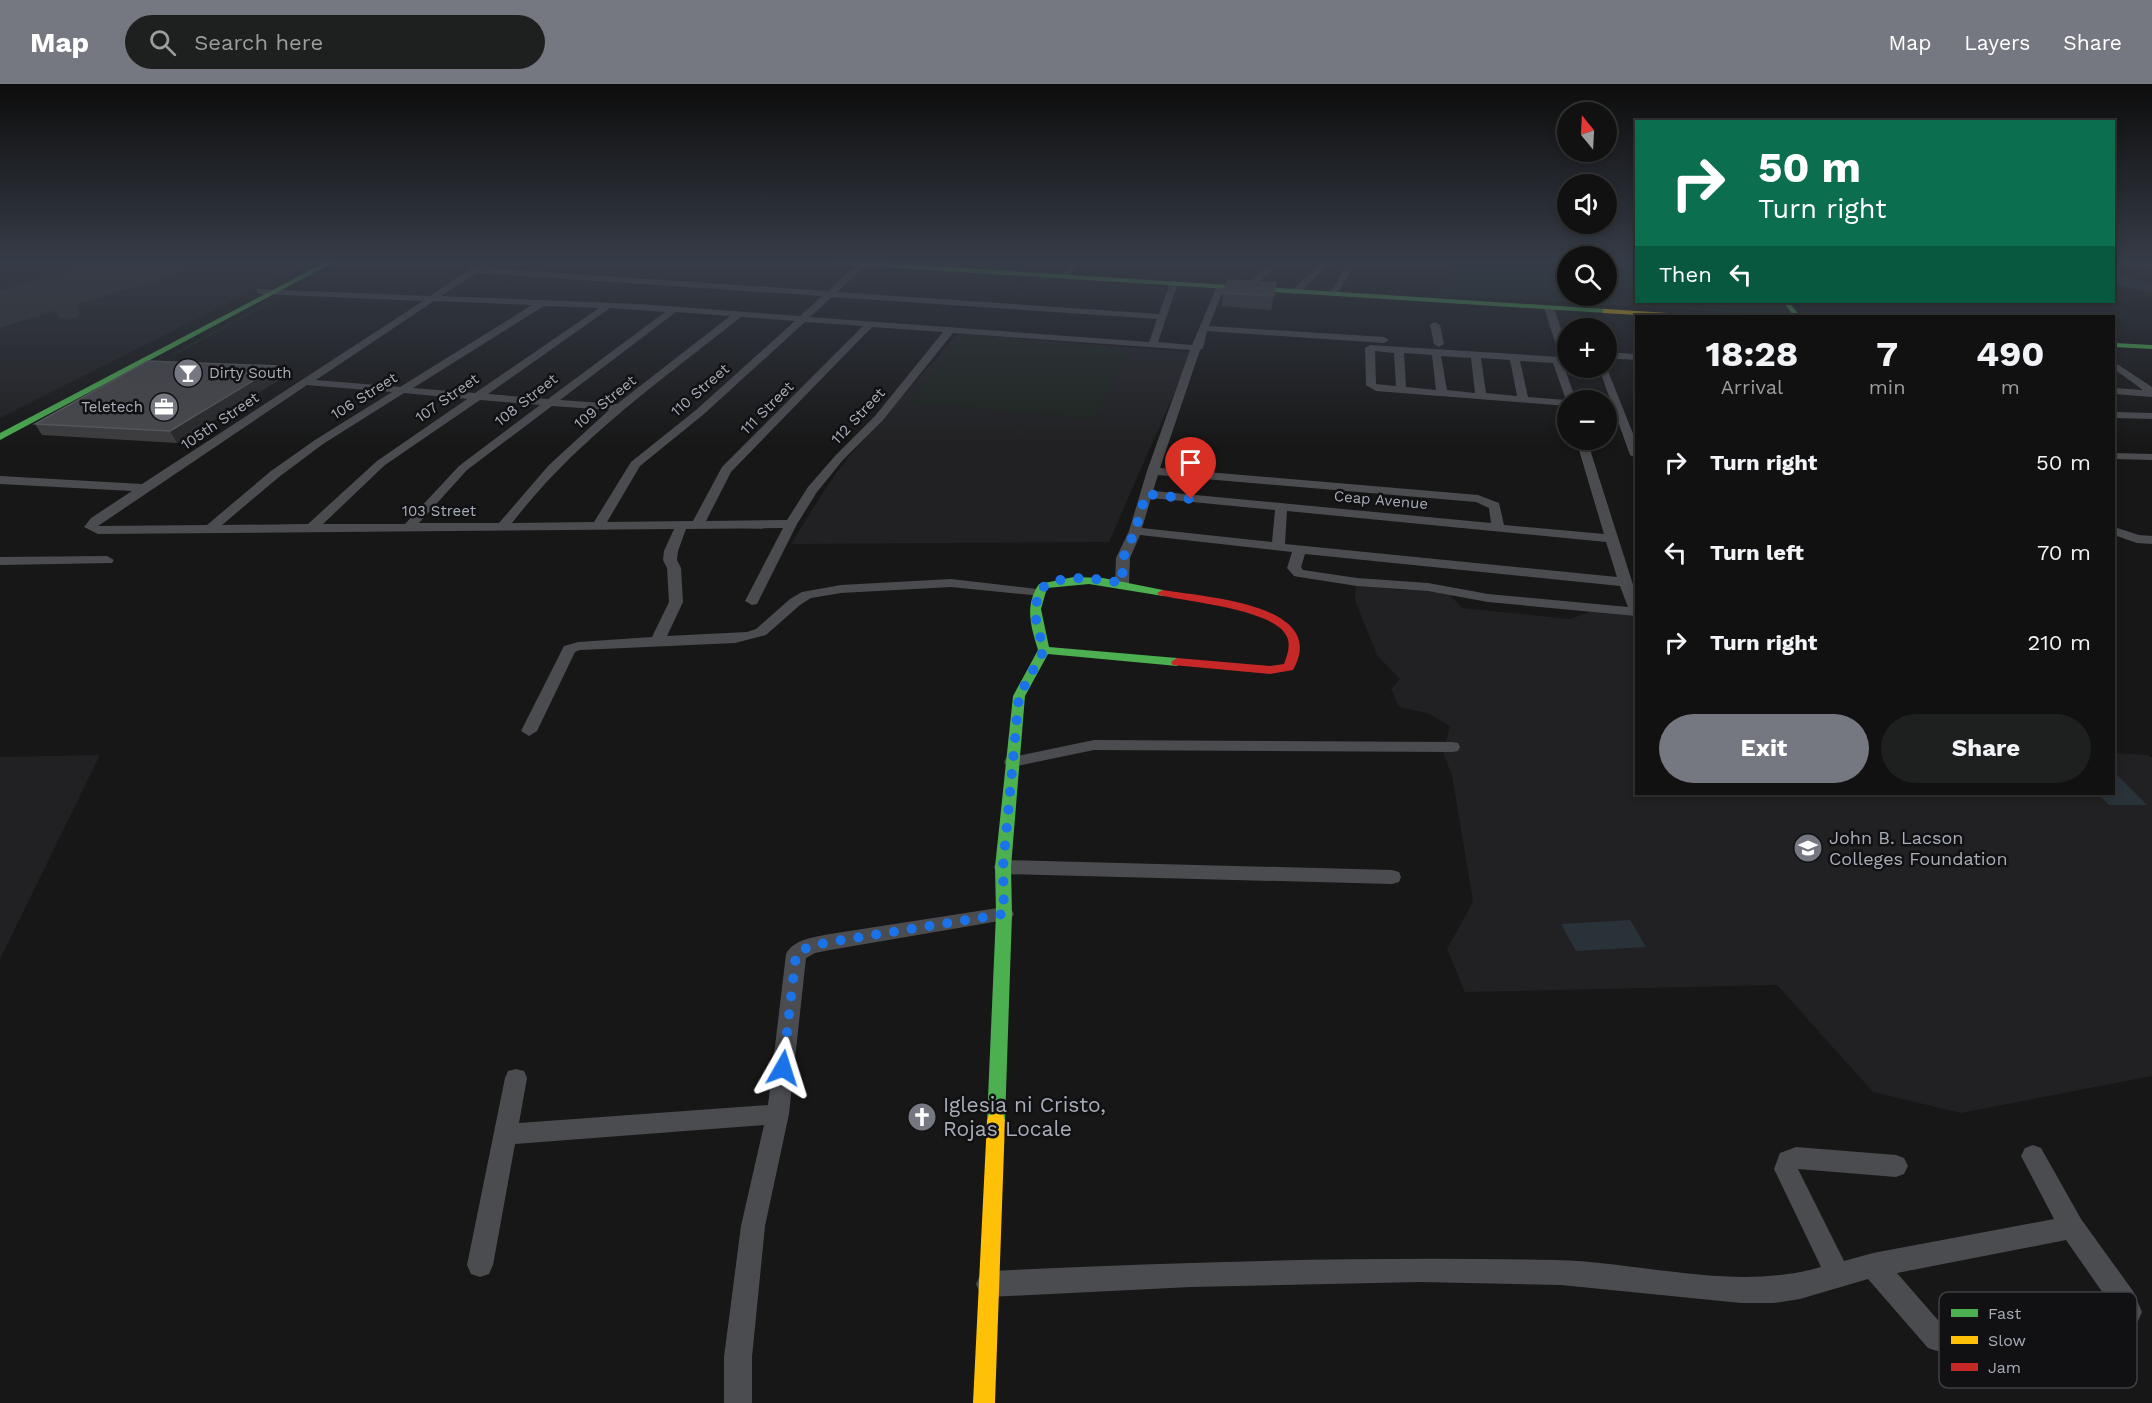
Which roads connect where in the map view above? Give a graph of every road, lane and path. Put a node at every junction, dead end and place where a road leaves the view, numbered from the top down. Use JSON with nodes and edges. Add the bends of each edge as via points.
{"nodes":[{"id":1,"x":871,"y":323,"type":"edge"},
{"id":2,"x":198,"y":324,"type":"edge"},
{"id":3,"x":215,"y":324,"type":"edge"},
{"id":4,"x":394,"y":324,"type":"edge"},
{"id":5,"x":509,"y":324,"type":"edge"},
{"id":6,"x":582,"y":324,"type":"edge"},
{"id":7,"x":654,"y":324,"type":"edge"},
{"id":8,"x":727,"y":324,"type":"edge"},
{"id":9,"x":799,"y":324,"type":"edge"},
{"id":10,"x":877,"y":324,"type":"edge"},
{"id":11,"x":1160,"y":324,"type":"edge"},
{"id":12,"x":1205,"y":324,"type":"edge"},
{"id":13,"x":1435,"y":325,"type":"dead end"},
{"id":14,"x":1203,"y":328,"type":"junction"},
{"id":15,"x":950,"y":330,"type":"junction"},
{"id":16,"x":1152,"y":344,"type":"junction"},
{"id":17,"x":2115,"y":345,"type":"edge"},
{"id":18,"x":2152,"y":347,"type":"edge"},
{"id":19,"x":1198,"y":348,"type":"junction"},
{"id":20,"x":1437,"y":348,"type":"junction"},
{"id":21,"x":1399,"y":349,"type":"junction"},
{"id":22,"x":1475,"y":354,"type":"junction"},
{"id":23,"x":1617,"y":356,"type":"edge"},
{"id":24,"x":1514,"y":357,"type":"junction"},
{"id":25,"x":1557,"y":357,"type":"edge"},
{"id":26,"x":1557,"y":357,"type":"edge"},
{"id":27,"x":1635,"y":357,"type":"edge"},
{"id":28,"x":1617,"y":366,"type":"edge"},
{"id":29,"x":1635,"y":366,"type":"edge"},
{"id":30,"x":2115,"y":366,"type":"edge"},
{"id":31,"x":1609,"y":378,"type":"edge"},
{"id":32,"x":305,"y":382,"type":"junction"},
{"id":33,"x":403,"y":390,"type":"junction"},
{"id":34,"x":1401,"y":390,"type":"junction"},
{"id":35,"x":2115,"y":391,"type":"edge"},
{"id":36,"x":1442,"y":393,"type":"junction"},
{"id":37,"x":2152,"y":393,"type":"edge"},
{"id":38,"x":476,"y":396,"type":"junction"},
{"id":39,"x":1481,"y":396,"type":"junction"},
{"id":40,"x":1522,"y":400,"type":"junction"},
{"id":41,"x":1557,"y":401,"type":"edge"},
{"id":42,"x":547,"y":402,"type":"junction"},
{"id":43,"x":621,"y":408,"type":"junction"},
{"id":44,"x":2115,"y":415,"type":"edge"},
{"id":45,"x":1617,"y":416,"type":"edge"},
{"id":46,"x":1621,"y":416,"type":"junction"},
{"id":47,"x":2152,"y":416,"type":"edge"},
{"id":48,"x":0,"y":427,"type":"edge"},
{"id":49,"x":0,"y":437,"type":"edge"},
{"id":50,"x":1633,"y":439,"type":"edge"},
{"id":51,"x":1585,"y":450,"type":"edge"},
{"id":52,"x":2115,"y":456,"type":"edge"},
{"id":53,"x":2152,"y":457,"type":"edge"},
{"id":54,"x":1153,"y":471,"type":"junction"},
{"id":55,"x":0,"y":480,"type":"edge"},
{"id":56,"x":145,"y":488,"type":"junction"},
{"id":57,"x":1146,"y":494,"type":"junction"},
{"id":58,"x":1281,"y":507,"type":"junction"},
{"id":59,"x":682,"y":524,"type":"junction"},
{"id":60,"x":698,"y":524,"type":"junction"},
{"id":61,"x":791,"y":524,"type":"junction"},
{"id":62,"x":91,"y":525,"type":"joint"},
{"id":63,"x":598,"y":526,"type":"junction"},
{"id":64,"x":502,"y":527,"type":"junction"},
{"id":65,"x":1498,"y":527,"type":"junction"},
{"id":66,"x":211,"y":528,"type":"junction"},
{"id":67,"x":312,"y":528,"type":"junction"},
{"id":68,"x":408,"y":528,"type":"junction"},
{"id":69,"x":1135,"y":531,"type":"junction"},
{"id":70,"x":2115,"y":531,"type":"edge"},
{"id":71,"x":1612,"y":539,"type":"junction"},
{"id":72,"x":2151,"y":541,"type":"edge"},
{"id":73,"x":1278,"y":547,"type":"junction"},
{"id":74,"x":1300,"y":549,"type":"junction"},
{"id":75,"x":107,"y":560,"type":"dead end"},
{"id":76,"x":0,"y":561,"type":"edge"},
{"id":77,"x":1431,"y":564,"type":"junction"},
{"id":78,"x":1624,"y":582,"type":"junction"},
{"id":79,"x":1122,"y":583,"type":"junction"},
{"id":80,"x":1428,"y":586,"type":"junction"},
{"id":81,"x":1037,"y":593,"type":"junction"},
{"id":82,"x":752,"y":601,"type":"dead end"},
{"id":83,"x":1635,"y":604,"type":"edge"},
{"id":84,"x":1635,"y":606,"type":"edge"},
{"id":85,"x":657,"y":641,"type":"junction"},
{"id":86,"x":1044,"y":650,"type":"junction"},
{"id":87,"x":529,"y":731,"type":"dead end"},
{"id":88,"x":1452,"y":747,"type":"dead end"},
{"id":89,"x":1012,"y":762,"type":"junction"},
{"id":90,"x":1003,"y":867,"type":"junction"},
{"id":91,"x":1392,"y":877,"type":"dead end"},
{"id":92,"x":1004,"y":914,"type":"junction"},
{"id":93,"x":516,"y":1078,"type":"dead end"},
{"id":94,"x":778,"y":1114,"type":"junction"},
{"id":95,"x":506,"y":1134,"type":"junction"},
{"id":96,"x":2033,"y":1155,"type":"dead end"},
{"id":97,"x":1896,"y":1166,"type":"dead end"},
{"id":98,"x":2072,"y":1227,"type":"junction"},
{"id":99,"x":480,"y":1265,"type":"dead end"},
{"id":100,"x":1873,"y":1265,"type":"junction"},
{"id":101,"x":1838,"y":1275,"type":"junction"},
{"id":102,"x":989,"y":1284,"type":"junction"},
{"id":103,"x":2118,"y":1292,"type":"edge"},
{"id":104,"x":1939,"y":1339,"type":"edge"},
{"id":105,"x":738,"y":1403,"type":"edge"},
{"id":106,"x":984,"y":1403,"type":"edge"}],
"edges":[{"from":1,"to":60,"type":"street","name":"111 Street","via":[[726,470]]},
{"from":2,"to":48,"type":"main road"},
{"from":3,"to":49,"type":"main road"},
{"from":4,"to":32,"type":"street","name":"105th Street"},
{"from":5,"to":33,"type":"street","name":"106 Street"},
{"from":6,"to":38,"type":"street","name":"107 Street"},
{"from":7,"to":42,"type":"street","name":"108 Street"},
{"from":8,"to":43,"type":"street","name":"109 Street"},
{"from":9,"to":63,"type":"street","name":"110 Street","via":[[635,464]]},
{"from":10,"to":15,"type":"street"},
{"from":11,"to":16,"type":"street"},
{"from":12,"to":14,"type":"street"},
{"from":13,"to":20,"type":"street"},
{"from":14,"to":19,"type":"street"},
{"from":14,"to":20,"type":"street"},
{"from":15,"to":16,"type":"street"},
{"from":15,"to":61,"type":"street","name":"112 Street","via":[[879,418],[812,490]]},
{"from":16,"to":19,"type":"street"},
{"from":17,"to":18,"type":"main road"},
{"from":19,"to":54,"type":"street"},
{"from":20,"to":21,"type":"street"},
{"from":20,"to":22,"type":"street"},
{"from":20,"to":25,"type":"street"},
{"from":20,"to":36,"type":"street"},
{"from":21,"to":34,"type":"street"},
{"from":21,"to":34,"type":"street","via":[[1370,348],[1371,385]]},
{"from":22,"to":24,"type":"street"},
{"from":22,"to":39,"type":"street"},
{"from":23,"to":27,"type":"street"},
{"from":24,"to":26,"type":"street"},
{"from":24,"to":40,"type":"street"},
{"from":28,"to":29,"type":"street"},
{"from":30,"to":37,"type":"street"},
{"from":31,"to":46,"type":"street"},
{"from":32,"to":33,"type":"street"},
{"from":32,"to":56,"type":"street","name":"105th Street"},
{"from":33,"to":38,"type":"street"},
{"from":33,"to":66,"type":"street","name":"106 Street","via":[[294,459]]},
{"from":34,"to":36,"type":"street"},
{"from":35,"to":37,"type":"street"},
{"from":36,"to":39,"type":"street"},
{"from":38,"to":42,"type":"street"},
{"from":38,"to":67,"type":"street","name":"107 Street","via":[[381,463]]},
{"from":39,"to":40,"type":"street"},
{"from":40,"to":41,"type":"street"},
{"from":42,"to":43,"type":"street"},
{"from":42,"to":68,"type":"street","name":"108 Street","via":[[464,468]]},
{"from":43,"to":64,"type":"street","name":"109 Street","via":[[541,477]]},
{"from":44,"to":47,"type":"street"},
{"from":45,"to":46,"type":"street"},
{"from":46,"to":50,"type":"street"},
{"from":51,"to":71,"type":"street"},
{"from":52,"to":53,"type":"street"},
{"from":54,"to":57,"type":"street"},
{"from":54,"to":65,"type":"street","via":[[1478,499],[1495,506]]},
{"from":55,"to":56,"type":"street"},
{"from":56,"to":62,"type":"street","name":"105th Street"},
{"from":57,"to":58,"type":"street","name":"Ceap Avenue"},
{"from":57,"to":69,"type":"street"},
{"from":58,"to":65,"type":"street","name":"Ceap Avenue"},
{"from":58,"to":73,"type":"street"},
{"from":59,"to":60,"type":"street","name":"103 Street"},
{"from":59,"to":63,"type":"street","name":"103 Street"},
{"from":59,"to":85,"type":"street","via":[[670,560],[676,602]]},
{"from":60,"to":61,"type":"street","name":"103 Street"},
{"from":61,"to":82,"type":"street","name":"112 Street"},
{"from":62,"to":66,"type":"street","name":"103 Street","via":[[98,530]]},
{"from":63,"to":64,"type":"street","name":"103 Street"},
{"from":64,"to":68,"type":"street","name":"103 Street"},
{"from":65,"to":71,"type":"street","name":"Ceap Avenue"},
{"from":66,"to":67,"type":"street","name":"103 Street"},
{"from":67,"to":68,"type":"street","name":"103 Street"},
{"from":69,"to":73,"type":"street"},
{"from":69,"to":79,"type":"street","via":[[1123,558]]},
{"from":70,"to":72,"type":"street"},
{"from":71,"to":78,"type":"street"},
{"from":73,"to":74,"type":"street"},
{"from":74,"to":77,"type":"street"},
{"from":74,"to":80,"type":"street","via":[[1293,563],[1299,573],[1357,582]]},
{"from":75,"to":76,"type":"street"},
{"from":77,"to":78,"type":"street"},
{"from":77,"to":80,"type":"street"},
{"from":78,"to":83,"type":"street"},
{"from":79,"to":81,"type":"main road","via":[[1078,579],[1043,586]]},
{"from":79,"to":86,"type":"main road","via":[[1272,614],[1286,625],[1295,660],[1290,667],[1270,670]]},
{"from":80,"to":84,"type":"street","via":[[1488,598]]},
{"from":81,"to":85,"type":"street","via":[[951,582],[841,589],[807,595],[770,626],[751,636]]},
{"from":81,"to":86,"type":"main road","via":[[1036,622]]},
{"from":85,"to":87,"type":"street","via":[[569,649]]},
{"from":86,"to":89,"type":"main road","via":[[1019,696]]},
{"from":88,"to":89,"type":"street","via":[[1094,745],[1072,746]]},
{"from":89,"to":90,"type":"main road"},
{"from":90,"to":91,"type":"street"},
{"from":90,"to":92,"type":"main road"},
{"from":92,"to":94,"type":"street","via":[[830,942],[796,954]]},
{"from":92,"to":102,"type":"main road"},
{"from":93,"to":95,"type":"street"},
{"from":94,"to":95,"type":"street"},
{"from":94,"to":105,"type":"street","via":[[753,1226],[738,1357]]},
{"from":95,"to":99,"type":"street"},
{"from":96,"to":98,"type":"street"},
{"from":97,"to":101,"type":"street","via":[[1796,1158],[1788,1161],[1786,1169]]},
{"from":98,"to":100,"type":"street"},
{"from":98,"to":103,"type":"street"},
{"from":100,"to":101,"type":"street"},
{"from":100,"to":104,"type":"street"},
{"from":101,"to":102,"type":"street","via":[[1782,1288],[1741,1290],[1561,1274],[1421,1270],[1191,1274]]},
{"from":102,"to":106,"type":"main road"}]}
